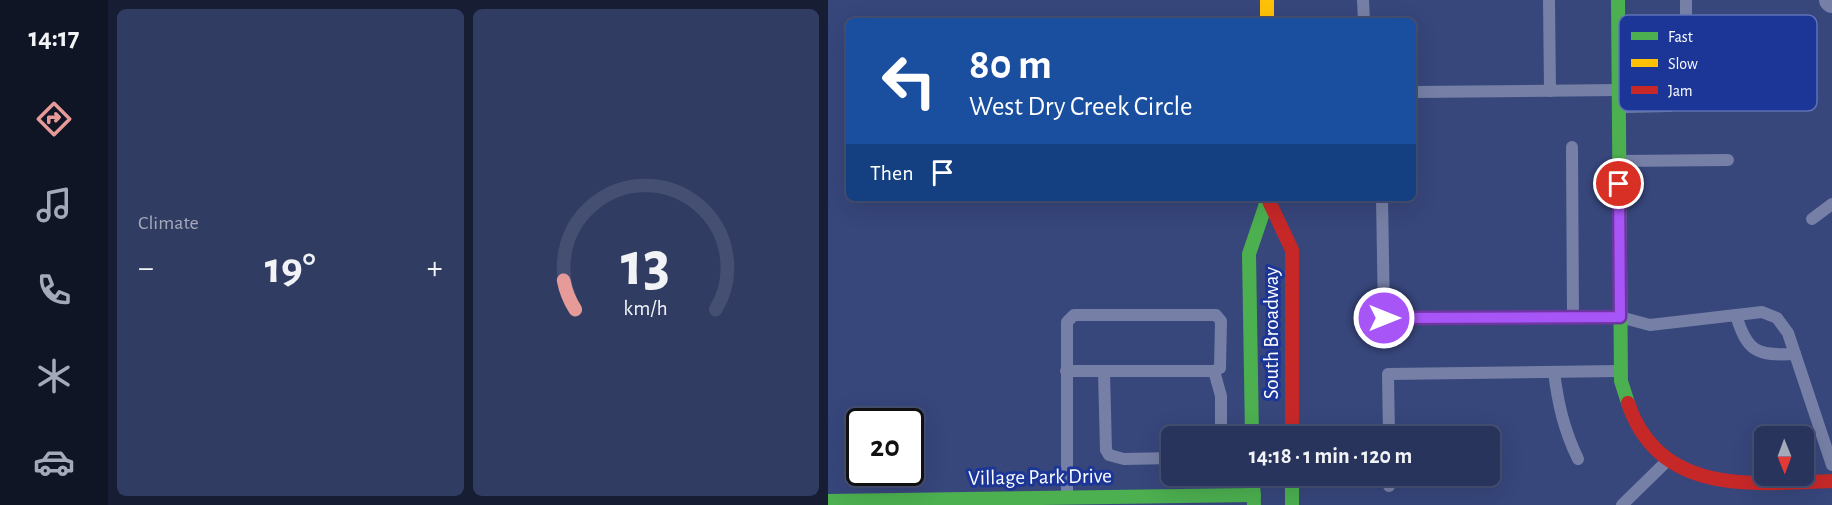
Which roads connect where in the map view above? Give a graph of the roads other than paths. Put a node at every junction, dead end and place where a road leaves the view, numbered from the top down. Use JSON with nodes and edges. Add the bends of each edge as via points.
{"nodes":[{"id":1,"x":1267,"y":0,"type":"edge"},
{"id":2,"x":1363,"y":0,"type":"edge"},
{"id":3,"x":1549,"y":0,"type":"edge"},
{"id":4,"x":1618,"y":0,"type":"edge"},
{"id":5,"x":1267,"y":18,"type":"edge"},
{"id":6,"x":1364,"y":18,"type":"edge"},
{"id":7,"x":1618,"y":90,"type":"junction"},
{"id":8,"x":1550,"y":91,"type":"junction"},
{"id":9,"x":1416,"y":92,"type":"edge"},
{"id":10,"x":1618,"y":106,"type":"joint"},
{"id":11,"x":1572,"y":147,"type":"dead end"},
{"id":12,"x":1728,"y":160,"type":"dead end"},
{"id":13,"x":1619,"y":162,"type":"junction"},
{"id":14,"x":1267,"y":201,"type":"edge"},
{"id":15,"x":1269,"y":201,"type":"edge"},
{"id":16,"x":1382,"y":201,"type":"edge"},
{"id":17,"x":1832,"y":204,"type":"edge"},
{"id":18,"x":1812,"y":219,"type":"dead end"},
{"id":19,"x":1736,"y":315,"type":"junction"},
{"id":20,"x":1620,"y":317,"type":"junction"},
{"id":21,"x":1573,"y":318,"type":"junction"},
{"id":22,"x":1795,"y":354,"type":"junction"},
{"id":23,"x":1065,"y":371,"type":"junction"},
{"id":24,"x":1214,"y":371,"type":"junction"},
{"id":25,"x":1620,"y":371,"type":"junction"},
{"id":26,"x":1104,"y":372,"type":"junction"},
{"id":27,"x":1554,"y":372,"type":"junction"},
{"id":28,"x":1221,"y":426,"type":"edge"},
{"id":29,"x":1252,"y":426,"type":"edge"},
{"id":30,"x":1292,"y":426,"type":"edge"},
{"id":31,"x":1389,"y":426,"type":"edge"},
{"id":32,"x":1161,"y":458,"type":"edge"},
{"id":33,"x":1578,"y":459,"type":"dead end"},
{"id":34,"x":1667,"y":460,"type":"junction"},
{"id":35,"x":1832,"y":465,"type":"edge"},
{"id":36,"x":1832,"y":481,"type":"edge"},
{"id":37,"x":1292,"y":486,"type":"edge"},
{"id":38,"x":1254,"y":500,"type":"edge"},
{"id":39,"x":828,"y":501,"type":"edge"},
{"id":40,"x":1067,"y":501,"type":"edge"},
{"id":41,"x":1292,"y":505,"type":"edge"},
{"id":42,"x":1622,"y":505,"type":"edge"}],
"edges":[{"from":1,"to":5,"type":"street"},
{"from":2,"to":6,"type":"lane"},
{"from":3,"to":8,"type":"lane"},
{"from":4,"to":7,"type":"street"},
{"from":7,"to":8,"type":"lane"},
{"from":7,"to":10,"type":"street"},
{"from":8,"to":9,"type":"lane"},
{"from":10,"to":13,"type":"street"},
{"from":11,"to":21,"type":"lane"},
{"from":12,"to":13,"type":"lane"},
{"from":13,"to":20,"type":"street"},
{"from":14,"to":29,"type":"street","name":"South Broadway","via":[[1249,254]]},
{"from":15,"to":30,"type":"street","name":"South Broadway","via":[[1292,250]]},
{"from":16,"to":21,"type":"lane","via":[[1384,318]]},
{"from":17,"to":18,"type":"lane"},
{"from":19,"to":20,"type":"lane","via":[[1650,325]]},
{"from":19,"to":22,"type":"lane","via":[[1743,338],[1755,349],[1771,355]]},
{"from":19,"to":22,"type":"lane","via":[[1762,312],[1777,318],[1788,333]]},
{"from":20,"to":21,"type":"lane"},
{"from":20,"to":25,"type":"street"},
{"from":22,"to":35,"type":"lane"},
{"from":23,"to":24,"type":"lane","via":[[1067,322],[1074,315],[1216,315],[1221,321],[1220,368]]},
{"from":23,"to":26,"type":"lane"},
{"from":23,"to":40,"type":"lane"},
{"from":24,"to":26,"type":"lane"},
{"from":24,"to":28,"type":"lane","via":[[1221,396]]},
{"from":25,"to":27,"type":"lane"},
{"from":25,"to":34,"type":"street","via":[[1625,403],[1633,421],[1643,438]]},
{"from":26,"to":32,"type":"lane","via":[[1109,455],[1124,459]]},
{"from":27,"to":31,"type":"lane","via":[[1388,374]]},
{"from":27,"to":33,"type":"lane","via":[[1565,433]]},
{"from":34,"to":36,"type":"street","via":[[1694,476],[1727,483]]},
{"from":34,"to":42,"type":"lane"},
{"from":37,"to":41,"type":"street"},
{"from":38,"to":40,"type":"street","name":"Village Park Drive"},
{"from":39,"to":40,"type":"street","name":"Village Park Drive"}]}
